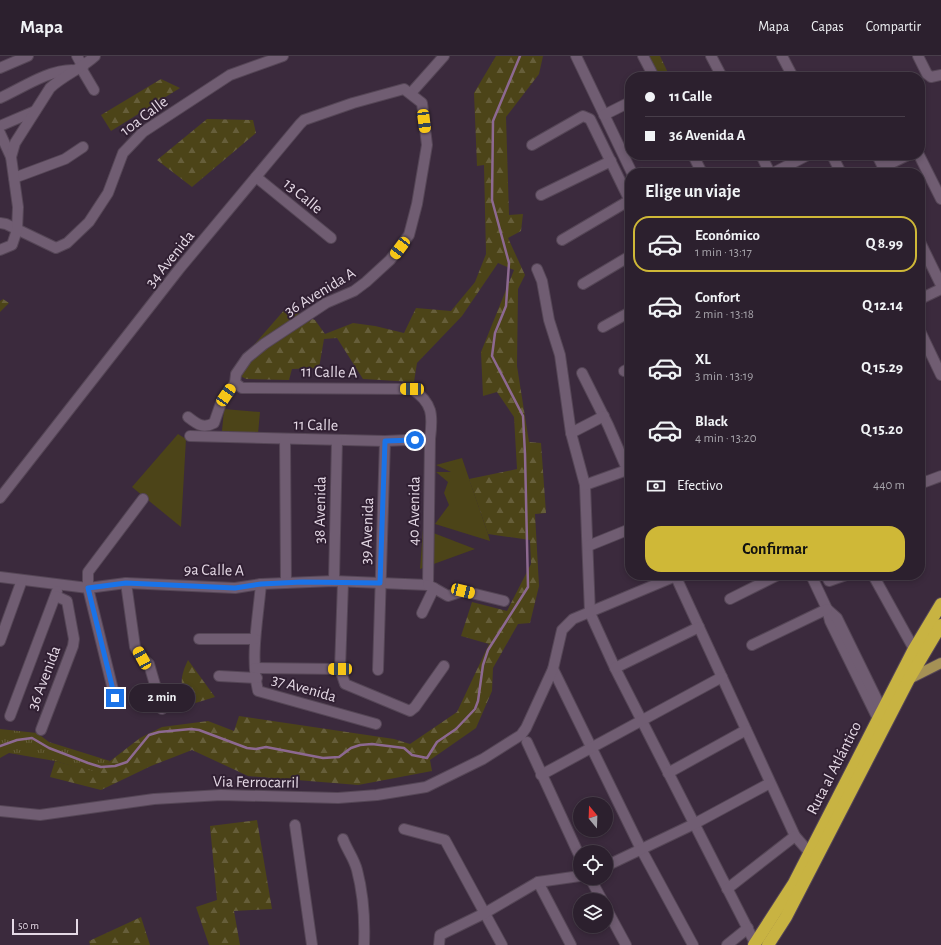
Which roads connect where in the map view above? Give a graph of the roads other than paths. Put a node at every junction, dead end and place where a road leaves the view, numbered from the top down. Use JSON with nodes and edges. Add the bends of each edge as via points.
{"nodes":[{"id":1,"x":28,"y":56,"type":"edge"},
{"id":2,"x":77,"y":56,"type":"edge"},
{"id":3,"x":95,"y":56,"type":"edge"},
{"id":4,"x":283,"y":56,"type":"edge"},
{"id":5,"x":444,"y":56,"type":"edge"},
{"id":6,"x":576,"y":56,"type":"edge"},
{"id":7,"x":643,"y":56,"type":"edge"},
{"id":8,"x":711,"y":56,"type":"edge"},
{"id":9,"x":782,"y":56,"type":"edge"},
{"id":10,"x":918,"y":56,"type":"edge"},
{"id":11,"x":0,"y":68,"type":"edge"},
{"id":12,"x":81,"y":68,"type":"junction"},
{"id":13,"x":651,"y":72,"type":"edge"},
{"id":14,"x":719,"y":72,"type":"edge"},
{"id":15,"x":790,"y":72,"type":"edge"},
{"id":16,"x":941,"y":75,"type":"edge"},
{"id":17,"x":94,"y":90,"type":"dead end"},
{"id":18,"x":411,"y":93,"type":"junction"},
{"id":19,"x":0,"y":98,"type":"edge"},
{"id":20,"x":625,"y":104,"type":"edge"},
{"id":21,"x":36,"y":111,"type":"junction"},
{"id":22,"x":604,"y":115,"type":"junction"},
{"id":23,"x":0,"y":126,"type":"edge"},
{"id":24,"x":0,"y":133,"type":"edge"},
{"id":25,"x":532,"y":145,"type":"dead end"},
{"id":26,"x":83,"y":147,"type":"dead end"},
{"id":27,"x":5,"y":156,"type":"edge"},
{"id":28,"x":625,"y":158,"type":"edge"},
{"id":29,"x":797,"y":160,"type":"edge"},
{"id":30,"x":900,"y":160,"type":"edge"},
{"id":31,"x":922,"y":160,"type":"edge"},
{"id":32,"x":611,"y":161,"type":"junction"},
{"id":33,"x":778,"y":168,"type":"edge"},
{"id":34,"x":888,"y":168,"type":"edge"},
{"id":35,"x":256,"y":177,"type":"junction"},
{"id":36,"x":14,"y":178,"type":"junction"},
{"id":37,"x":625,"y":190,"type":"edge"},
{"id":38,"x":541,"y":195,"type":"dead end"},
{"id":39,"x":941,"y":198,"type":"edge"},
{"id":40,"x":625,"y":203,"type":"edge"},
{"id":41,"x":0,"y":223,"type":"edge"},
{"id":42,"x":17,"y":230,"type":"junction"},
{"id":43,"x":331,"y":238,"type":"dead end"},
{"id":44,"x":562,"y":240,"type":"dead end"},
{"id":45,"x":0,"y":250,"type":"edge"},
{"id":46,"x":925,"y":252,"type":"edge"},
{"id":47,"x":625,"y":259,"type":"edge"},
{"id":48,"x":537,"y":269,"type":"dead end"},
{"id":49,"x":583,"y":284,"type":"dead end"},
{"id":50,"x":941,"y":285,"type":"edge"},
{"id":51,"x":941,"y":289,"type":"edge"},
{"id":52,"x":925,"y":297,"type":"edge"},
{"id":53,"x":625,"y":315,"type":"edge"},
{"id":54,"x":603,"y":327,"type":"dead end"},
{"id":55,"x":925,"y":341,"type":"edge"},
{"id":56,"x":582,"y":373,"type":"dead end"},
{"id":57,"x":941,"y":375,"type":"edge"},
{"id":58,"x":235,"y":383,"type":"junction"},
{"id":59,"x":422,"y":395,"type":"joint"},
{"id":60,"x":604,"y":416,"type":"junction"},
{"id":61,"x":188,"y":417,"type":"dead end"},
{"id":62,"x":570,"y":433,"type":"junction"},
{"id":63,"x":431,"y":434,"type":"junction"},
{"id":64,"x":190,"y":436,"type":"dead end"},
{"id":65,"x":285,"y":439,"type":"junction"},
{"id":66,"x":337,"y":440,"type":"junction"},
{"id":67,"x":385,"y":441,"type":"junction"},
{"id":68,"x":625,"y":464,"type":"edge"},
{"id":69,"x":625,"y":474,"type":"edge"},
{"id":70,"x":941,"y":476,"type":"edge"},
{"id":71,"x":925,"y":479,"type":"edge"},
{"id":72,"x":586,"y":485,"type":"junction"},
{"id":73,"x":0,"y":498,"type":"edge"},
{"id":74,"x":143,"y":499,"type":"dead end"},
{"id":75,"x":625,"y":532,"type":"edge"},
{"id":76,"x":588,"y":546,"type":"junction"},
{"id":77,"x":0,"y":577,"type":"edge"},
{"id":78,"x":22,"y":580,"type":"junction"},
{"id":79,"x":667,"y":580,"type":"edge"},
{"id":80,"x":678,"y":580,"type":"edge"},
{"id":81,"x":768,"y":580,"type":"edge"},
{"id":82,"x":813,"y":580,"type":"edge"},
{"id":83,"x":876,"y":580,"type":"edge"},
{"id":84,"x":338,"y":582,"type":"junction"},
{"id":85,"x":126,"y":583,"type":"junction"},
{"id":86,"x":286,"y":583,"type":"junction"},
{"id":87,"x":380,"y":583,"type":"junction"},
{"id":88,"x":261,"y":584,"type":"junction"},
{"id":89,"x":59,"y":585,"type":"junction"},
{"id":90,"x":431,"y":586,"type":"junction"},
{"id":91,"x":88,"y":588,"type":"junction"},
{"id":92,"x":56,"y":596,"type":"junction"},
{"id":93,"x":730,"y":599,"type":"dead end"},
{"id":94,"x":504,"y":601,"type":"dead end"},
{"id":95,"x":941,"y":604,"type":"edge"},
{"id":96,"x":827,"y":609,"type":"junction"},
{"id":97,"x":590,"y":613,"type":"junction"},
{"id":98,"x":422,"y":614,"type":"dead end"},
{"id":99,"x":941,"y":625,"type":"edge"},
{"id":100,"x":699,"y":627,"type":"junction"},
{"id":101,"x":199,"y":639,"type":"dead end"},
{"id":102,"x":255,"y":639,"type":"junction"},
{"id":103,"x":0,"y":641,"type":"edge"},
{"id":104,"x":752,"y":645,"type":"dead end"},
{"id":105,"x":914,"y":649,"type":"junction"},
{"id":106,"x":941,"y":663,"type":"edge"},
{"id":107,"x":444,"y":666,"type":"dead end"},
{"id":108,"x":615,"y":668,"type":"junction"},
{"id":109,"x":340,"y":669,"type":"junction"},
{"id":110,"x":553,"y":669,"type":"junction"},
{"id":111,"x":378,"y":670,"type":"dead end"},
{"id":112,"x":256,"y":673,"type":"junction"},
{"id":113,"x":218,"y":676,"type":"dead end"},
{"id":114,"x":722,"y":677,"type":"junction"},
{"id":115,"x":909,"y":679,"type":"junction"},
{"id":116,"x":115,"y":698,"type":"dead end"},
{"id":117,"x":162,"y":709,"type":"dead end"},
{"id":118,"x":880,"y":715,"type":"junction"},
{"id":119,"x":10,"y":716,"type":"dead end"},
{"id":120,"x":642,"y":721,"type":"junction"},
{"id":121,"x":376,"y":724,"type":"dead end"},
{"id":122,"x":41,"y":730,"type":"dead end"},
{"id":123,"x":746,"y":730,"type":"junction"},
{"id":124,"x":527,"y":742,"type":"dead end"},
{"id":125,"x":591,"y":748,"type":"junction"},
{"id":126,"x":668,"y":773,"type":"junction"},
{"id":127,"x":541,"y":775,"type":"junction"},
{"id":128,"x":770,"y":783,"type":"junction"},
{"id":129,"x":0,"y":811,"type":"edge"},
{"id":130,"x":694,"y":824,"type":"junction"},
{"id":131,"x":295,"y":825,"type":"dead end"},
{"id":132,"x":404,"y":828,"type":"dead end"},
{"id":133,"x":795,"y":836,"type":"junction"},
{"id":134,"x":343,"y":839,"type":"dead end"},
{"id":135,"x":574,"y":845,"type":"edge"},
{"id":136,"x":641,"y":849,"type":"junction"},
{"id":137,"x":809,"y":852,"type":"junction"},
{"id":138,"x":613,"y":863,"type":"edge"},
{"id":139,"x":573,"y":877,"type":"edge"},
{"id":140,"x":538,"y":882,"type":"junction"},
{"id":141,"x":728,"y":889,"type":"junction"},
{"id":142,"x":485,"y":913,"type":"junction"},
{"id":143,"x":613,"y":921,"type":"edge"},
{"id":144,"x":748,"y":928,"type":"junction"},
{"id":145,"x":755,"y":944,"type":"edge"},
{"id":146,"x":312,"y":945,"type":"edge"},
{"id":147,"x":364,"y":945,"type":"edge"},
{"id":148,"x":439,"y":945,"type":"edge"},
{"id":149,"x":502,"y":945,"type":"edge"},
{"id":150,"x":571,"y":945,"type":"edge"},
{"id":151,"x":626,"y":945,"type":"edge"},
{"id":152,"x":694,"y":945,"type":"edge"},
{"id":153,"x":727,"y":945,"type":"edge"},
{"id":154,"x":768,"y":945,"type":"edge"}],
"edges":[{"from":1,"to":11,"type":"street"},
{"from":2,"to":12,"type":"street"},
{"from":3,"to":12,"type":"street"},
{"from":4,"to":42,"type":"street","name":"10a Calle","via":[[230,75],[143,132],[123,153],[108,193],[89,222],[62,247],[56,248]]},
{"from":5,"to":18,"type":"street"},
{"from":6,"to":22,"type":"street"},
{"from":7,"to":13,"type":"street"},
{"from":8,"to":14,"type":"street"},
{"from":9,"to":15,"type":"street"},
{"from":10,"to":16,"type":"street","via":[[927,74],[931,77]]},
{"from":12,"to":17,"type":"street"},
{"from":12,"to":19,"type":"street","via":[[45,77]]},
{"from":12,"to":21,"type":"street","via":[[50,88]]},
{"from":18,"to":35,"type":"street","name":"34 Avenida","via":[[399,89],[304,120]]},
{"from":18,"to":58,"type":"street","name":"36 Avenida A","via":[[422,104],[427,145],[418,204],[409,235],[390,260],[354,291],[326,303],[247,358],[236,374]]},
{"from":20,"to":22,"type":"street"},
{"from":21,"to":23,"type":"street"},
{"from":21,"to":27,"type":"street"},
{"from":22,"to":28,"type":"street"},
{"from":24,"to":27,"type":"street"},
{"from":25,"to":32,"type":"street","via":[[586,116],[590,119]]},
{"from":26,"to":36,"type":"street","via":[[65,159]]},
{"from":27,"to":36,"type":"street"},
{"from":29,"to":33,"type":"street"},
{"from":30,"to":34,"type":"street"},
{"from":31,"to":39,"type":"street"},
{"from":32,"to":37,"type":"street"},
{"from":32,"to":38,"type":"street"},
{"from":35,"to":43,"type":"street","name":"13 Calle"},
{"from":35,"to":73,"type":"street","name":"34 Avenida","via":[[180,268]]},
{"from":36,"to":42,"type":"street","via":[[18,207]]},
{"from":40,"to":44,"type":"street"},
{"from":41,"to":42,"type":"street","name":"10a Calle"},
{"from":42,"to":45,"type":"street","via":[[12,245]]},
{"from":46,"to":50,"type":"street"},
{"from":47,"to":49,"type":"street"},
{"from":48,"to":62,"type":"street","via":[[560,355]]},
{"from":51,"to":52,"type":"street"},
{"from":53,"to":54,"type":"street"},
{"from":55,"to":57,"type":"street"},
{"from":56,"to":60,"type":"street"},
{"from":58,"to":59,"type":"street","name":"11 Calle A","via":[[242,388],[412,389]]},
{"from":58,"to":61,"type":"street","name":"36 Avenida A","via":[[220,403],[214,423],[199,426]]},
{"from":59,"to":63,"type":"street","name":"40 Avenida","via":[[429,404]]},
{"from":60,"to":62,"type":"street"},
{"from":60,"to":68,"type":"street"},
{"from":62,"to":72,"type":"street"},
{"from":63,"to":67,"type":"street","name":"11 Calle"},
{"from":63,"to":90,"type":"street","name":"40 Avenida"},
{"from":64,"to":65,"type":"street","name":"11 Calle"},
{"from":65,"to":66,"type":"street","name":"11 Calle"},
{"from":65,"to":86,"type":"street"},
{"from":66,"to":67,"type":"street","name":"11 Calle"},
{"from":66,"to":84,"type":"street","name":"38 Avenida"},
{"from":67,"to":87,"type":"street","name":"39 Avenida"},
{"from":69,"to":72,"type":"street"},
{"from":70,"to":71,"type":"street"},
{"from":72,"to":76,"type":"street"},
{"from":74,"to":91,"type":"street","via":[[88,572]]},
{"from":75,"to":76,"type":"street"},
{"from":76,"to":97,"type":"street"},
{"from":77,"to":78,"type":"street","name":"9a Calle A"},
{"from":78,"to":89,"type":"street","name":"9a Calle A"},
{"from":78,"to":103,"type":"street"},
{"from":79,"to":97,"type":"street","name":"Via Ferrocarril"},
{"from":80,"to":100,"type":"street"},
{"from":81,"to":93,"type":"street"},
{"from":82,"to":96,"type":"street"},
{"from":83,"to":105,"type":"street"},
{"from":84,"to":86,"type":"street","name":"9a Calle A"},
{"from":84,"to":87,"type":"street","name":"9a Calle A"},
{"from":84,"to":109,"type":"street","name":"38 Avenida"},
{"from":85,"to":88,"type":"street","name":"9a Calle A","via":[[235,588]]},
{"from":85,"to":91,"type":"street","name":"9a Calle A"},
{"from":85,"to":117,"type":"street","via":[[135,647],[149,664]]},
{"from":86,"to":88,"type":"street","name":"9a Calle A"},
{"from":87,"to":90,"type":"street","name":"9a Calle A"},
{"from":87,"to":111,"type":"street","name":"39 Avenida"},
{"from":88,"to":102,"type":"street","name":"37 Avenida"},
{"from":89,"to":91,"type":"street","name":"9a Calle A"},
{"from":89,"to":92,"type":"street"},
{"from":90,"to":94,"type":"street","name":"9a Calle A","via":[[448,596],[463,591]]},
{"from":90,"to":98,"type":"street"},
{"from":91,"to":116,"type":"street"},
{"from":92,"to":119,"type":"street"},
{"from":92,"to":122,"type":"street","name":"36 Avenida","via":[[67,600],[74,639]]},
{"from":95,"to":105,"type":"highway","name":"Ruta al Atlántico"},
{"from":96,"to":104,"type":"street"},
{"from":96,"to":118,"type":"street","via":[[837,618]]},
{"from":97,"to":108,"type":"street"},
{"from":97,"to":110,"type":"street","name":"Via Ferrocarril","via":[[573,619],[562,630]]},
{"from":99,"to":115,"type":"highway","name":"Ruta al Atlántico"},
{"from":100,"to":108,"type":"street"},
{"from":100,"to":114,"type":"street"},
{"from":101,"to":102,"type":"street"},
{"from":102,"to":112,"type":"street","name":"37 Avenida"},
{"from":105,"to":118,"type":"highway","name":"Ruta al Atlántico"},
{"from":106,"to":115,"type":"main road"},
{"from":107,"to":109,"type":"street","via":[[410,711],[349,687],[344,683]]},
{"from":108,"to":120,"type":"street"},
{"from":109,"to":112,"type":"street"},
{"from":110,"to":125,"type":"street"},
{"from":110,"to":129,"type":"street","name":"Via Ferrocarril","via":[[521,735],[483,759],[426,787],[338,798],[214,796],[154,799],[40,815]]},
{"from":112,"to":113,"type":"street"},
{"from":112,"to":121,"type":"street","name":"37 Avenida","via":[[260,691]]},
{"from":114,"to":120,"type":"street"},
{"from":114,"to":123,"type":"street"},
{"from":115,"to":154,"type":"highway","name":"Ruta al Atlántico","via":[[786,917]]},
{"from":118,"to":137,"type":"highway","name":"Ruta al Atlántico"},
{"from":120,"to":125,"type":"street"},
{"from":120,"to":126,"type":"street"},
{"from":123,"to":126,"type":"street"},
{"from":123,"to":128,"type":"street"},
{"from":124,"to":127,"type":"street"},
{"from":125,"to":127,"type":"street"},
{"from":125,"to":136,"type":"street"},
{"from":126,"to":130,"type":"street"},
{"from":127,"to":135,"type":"street"},
{"from":128,"to":130,"type":"street"},
{"from":128,"to":133,"type":"street"},
{"from":130,"to":136,"type":"street"},
{"from":130,"to":141,"type":"street"},
{"from":131,"to":146,"type":"street"},
{"from":132,"to":142,"type":"street","via":[[445,840]]},
{"from":133,"to":137,"type":"street"},
{"from":133,"to":141,"type":"street"},
{"from":134,"to":147,"type":"street","via":[[357,871]]},
{"from":136,"to":138,"type":"street"},
{"from":136,"to":152,"type":"street"},
{"from":137,"to":145,"type":"highway","name":"Ruta al Atlántico","via":[[794,883]]},
{"from":139,"to":140,"type":"street"},
{"from":140,"to":142,"type":"street"},
{"from":140,"to":150,"type":"street"},
{"from":141,"to":144,"type":"street"},
{"from":142,"to":148,"type":"street","via":[[440,935]]},
{"from":142,"to":149,"type":"street"},
{"from":143,"to":151,"type":"street"},
{"from":144,"to":145,"type":"street"},
{"from":144,"to":153,"type":"street"}]}
